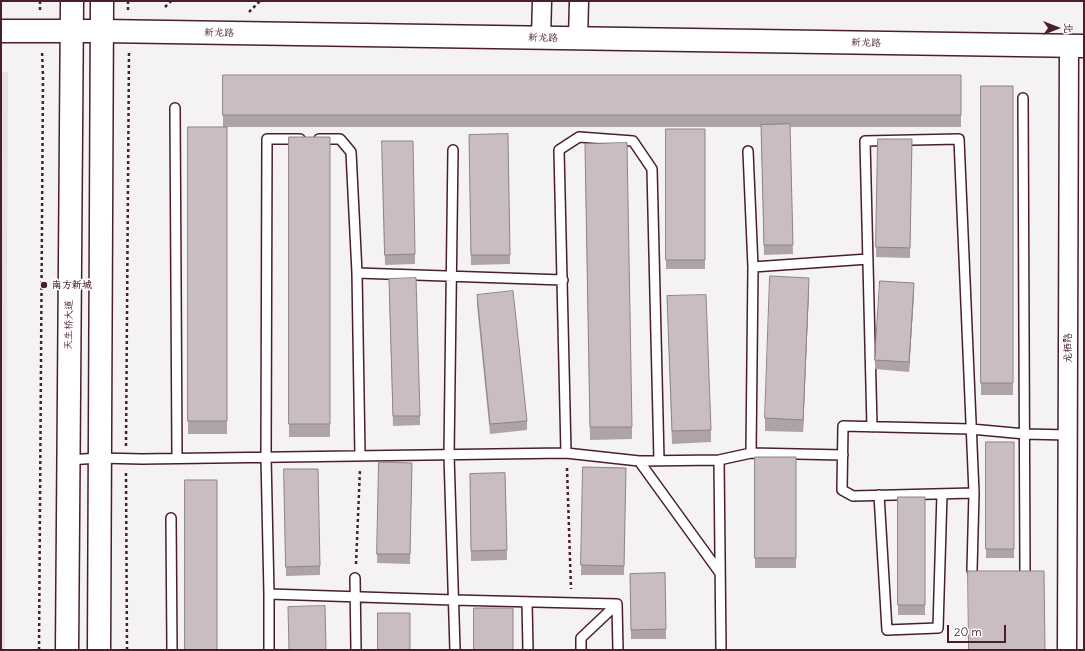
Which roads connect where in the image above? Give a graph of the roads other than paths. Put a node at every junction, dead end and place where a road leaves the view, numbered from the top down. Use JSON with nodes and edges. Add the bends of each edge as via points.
{"nodes":[{"id":1,"x":72,"y":1,"type":"edge"},
{"id":2,"x":102,"y":1,"type":"edge"},
{"id":3,"x":542,"y":1,"type":"edge"},
{"id":4,"x":579,"y":1,"type":"edge"},
{"id":5,"x":1,"y":31,"type":"edge"},
{"id":6,"x":72,"y":31,"type":"junction"},
{"id":7,"x":102,"y":31,"type":"junction"},
{"id":8,"x":541,"y":38,"type":"junction"},
{"id":9,"x":578,"y":38,"type":"junction"},
{"id":10,"x":1077,"y":46,"type":"edge"},
{"id":11,"x":1023,"y":98,"type":"dead end"},
{"id":12,"x":175,"y":108,"type":"dead end"},
{"id":13,"x":453,"y":150,"type":"dead end"},
{"id":14,"x":748,"y":151,"type":"dead end"},
{"id":15,"x":868,"y":259,"type":"junction"},
{"id":16,"x":752,"y":267,"type":"junction"},
{"id":17,"x":357,"y":273,"type":"junction"},
{"id":18,"x":451,"y":276,"type":"junction"},
{"id":19,"x":563,"y":280,"type":"junction"},
{"id":20,"x":1076,"y":391,"type":"edge"},
{"id":21,"x":872,"y":426,"type":"junction"},
{"id":22,"x":971,"y":429,"type":"junction"},
{"id":23,"x":1025,"y":434,"type":"junction"},
{"id":24,"x":1068,"y":436,"type":"junction"},
{"id":25,"x":751,"y":453,"type":"junction"},
{"id":26,"x":566,"y":454,"type":"junction"},
{"id":27,"x":449,"y":455,"type":"junction"},
{"id":28,"x":842,"y":455,"type":"junction"},
{"id":29,"x":360,"y":456,"type":"junction"},
{"id":30,"x":266,"y":457,"type":"junction"},
{"id":31,"x":99,"y":458,"type":"junction"},
{"id":32,"x":177,"y":458,"type":"junction"},
{"id":33,"x":68,"y":460,"type":"junction"},
{"id":34,"x":659,"y":460,"type":"junction"},
{"id":35,"x":719,"y":460,"type":"junction"},
{"id":36,"x":639,"y":461,"type":"junction"},
{"id":37,"x":974,"y":493,"type":"junction"},
{"id":38,"x":942,"y":494,"type":"junction"},
{"id":39,"x":879,"y":495,"type":"junction"},
{"id":40,"x":171,"y":518,"type":"dead end"},
{"id":41,"x":972,"y":570,"type":"edge"},
{"id":42,"x":1025,"y":572,"type":"edge"},
{"id":43,"x":720,"y":573,"type":"junction"},
{"id":44,"x":355,"y":578,"type":"road end"},
{"id":45,"x":270,"y":594,"type":"junction"},
{"id":46,"x":355,"y":597,"type":"junction"},
{"id":47,"x":453,"y":600,"type":"junction"},
{"id":48,"x":527,"y":602,"type":"junction"},
{"id":49,"x":617,"y":604,"type":"junction"},
{"id":50,"x":67,"y":650,"type":"edge"},
{"id":51,"x":99,"y":650,"type":"edge"},
{"id":52,"x":172,"y":650,"type":"edge"},
{"id":53,"x":269,"y":650,"type":"edge"},
{"id":54,"x":356,"y":650,"type":"edge"},
{"id":55,"x":455,"y":650,"type":"edge"},
{"id":56,"x":528,"y":650,"type":"edge"},
{"id":57,"x":581,"y":650,"type":"edge"},
{"id":58,"x":618,"y":650,"type":"edge"},
{"id":59,"x":721,"y":650,"type":"edge"},
{"id":60,"x":1067,"y":650,"type":"edge"}],
"edges":[{"from":1,"to":6,"type":"main road","name":"天生桥大道"},
{"from":2,"to":7,"type":"main road"},
{"from":3,"to":8,"type":"street"},
{"from":4,"to":9,"type":"street"},
{"from":5,"to":6,"type":"main road","name":"新龙路"},
{"from":6,"to":7,"type":"main road","name":"新龙路"},
{"from":6,"to":33,"type":"main road","name":"天生桥大道"},
{"from":7,"to":8,"type":"main road","name":"新龙路"},
{"from":7,"to":31,"type":"main road"},
{"from":8,"to":9,"type":"main road","name":"新龙路"},
{"from":9,"to":10,"type":"main road","name":"新龙路"},
{"from":10,"to":20,"type":"street","name":"龙栖路"},
{"from":11,"to":23,"type":"lane"},
{"from":12,"to":32,"type":"lane"},
{"from":13,"to":18,"type":"lane"},
{"from":14,"to":16,"type":"lane"},
{"from":15,"to":16,"type":"lane"},
{"from":15,"to":21,"type":"lane"},
{"from":15,"to":22,"type":"lane","via":[[865,141],[959,138]]},
{"from":16,"to":25,"type":"lane"},
{"from":17,"to":18,"type":"lane"},
{"from":17,"to":29,"type":"lane"},
{"from":17,"to":30,"type":"lane","via":[[351,152],[340,138],[266,139]]},
{"from":18,"to":19,"type":"lane"},
{"from":18,"to":27,"type":"lane"},
{"from":19,"to":26,"type":"lane"},
{"from":19,"to":34,"type":"lane","via":[[559,150],[578,137],[633,141],[652,169]]},
{"from":20,"to":24,"type":"street","name":"龙栖路"},
{"from":21,"to":22,"type":"lane"},
{"from":21,"to":28,"type":"lane","via":[[843,426]]},
{"from":22,"to":23,"type":"lane"},
{"from":22,"to":37,"type":"lane"},
{"from":23,"to":24,"type":"lane"},
{"from":23,"to":42,"type":"lane"},
{"from":24,"to":60,"type":"street","name":"龙栖路"},
{"from":25,"to":28,"type":"lane"},
{"from":25,"to":35,"type":"lane"},
{"from":26,"to":27,"type":"lane"},
{"from":26,"to":36,"type":"lane"},
{"from":27,"to":29,"type":"lane"},
{"from":27,"to":47,"type":"lane"},
{"from":28,"to":39,"type":"lane","via":[[842,490],[853,496]]},
{"from":29,"to":30,"type":"lane"},
{"from":30,"to":32,"type":"lane"},
{"from":30,"to":45,"type":"lane"},
{"from":31,"to":32,"type":"lane"},
{"from":31,"to":33,"type":"lane"},
{"from":31,"to":51,"type":"main road"},
{"from":33,"to":50,"type":"main road","name":"天生桥大道"},
{"from":34,"to":35,"type":"lane"},
{"from":34,"to":36,"type":"lane"},
{"from":35,"to":43,"type":"lane"},
{"from":36,"to":43,"type":"lane"},
{"from":37,"to":38,"type":"lane"},
{"from":37,"to":41,"type":"lane"},
{"from":38,"to":39,"type":"lane"},
{"from":38,"to":39,"type":"lane","via":[[938,628],[887,630]]},
{"from":40,"to":52,"type":"lane"},
{"from":43,"to":59,"type":"lane"},
{"from":44,"to":46,"type":"lane"},
{"from":45,"to":46,"type":"lane"},
{"from":45,"to":53,"type":"lane"},
{"from":46,"to":47,"type":"lane"},
{"from":46,"to":54,"type":"lane"},
{"from":47,"to":48,"type":"lane"},
{"from":47,"to":55,"type":"lane"},
{"from":48,"to":49,"type":"lane"},
{"from":48,"to":56,"type":"lane"},
{"from":49,"to":57,"type":"lane","via":[[582,638]]},
{"from":49,"to":58,"type":"lane"}]}
